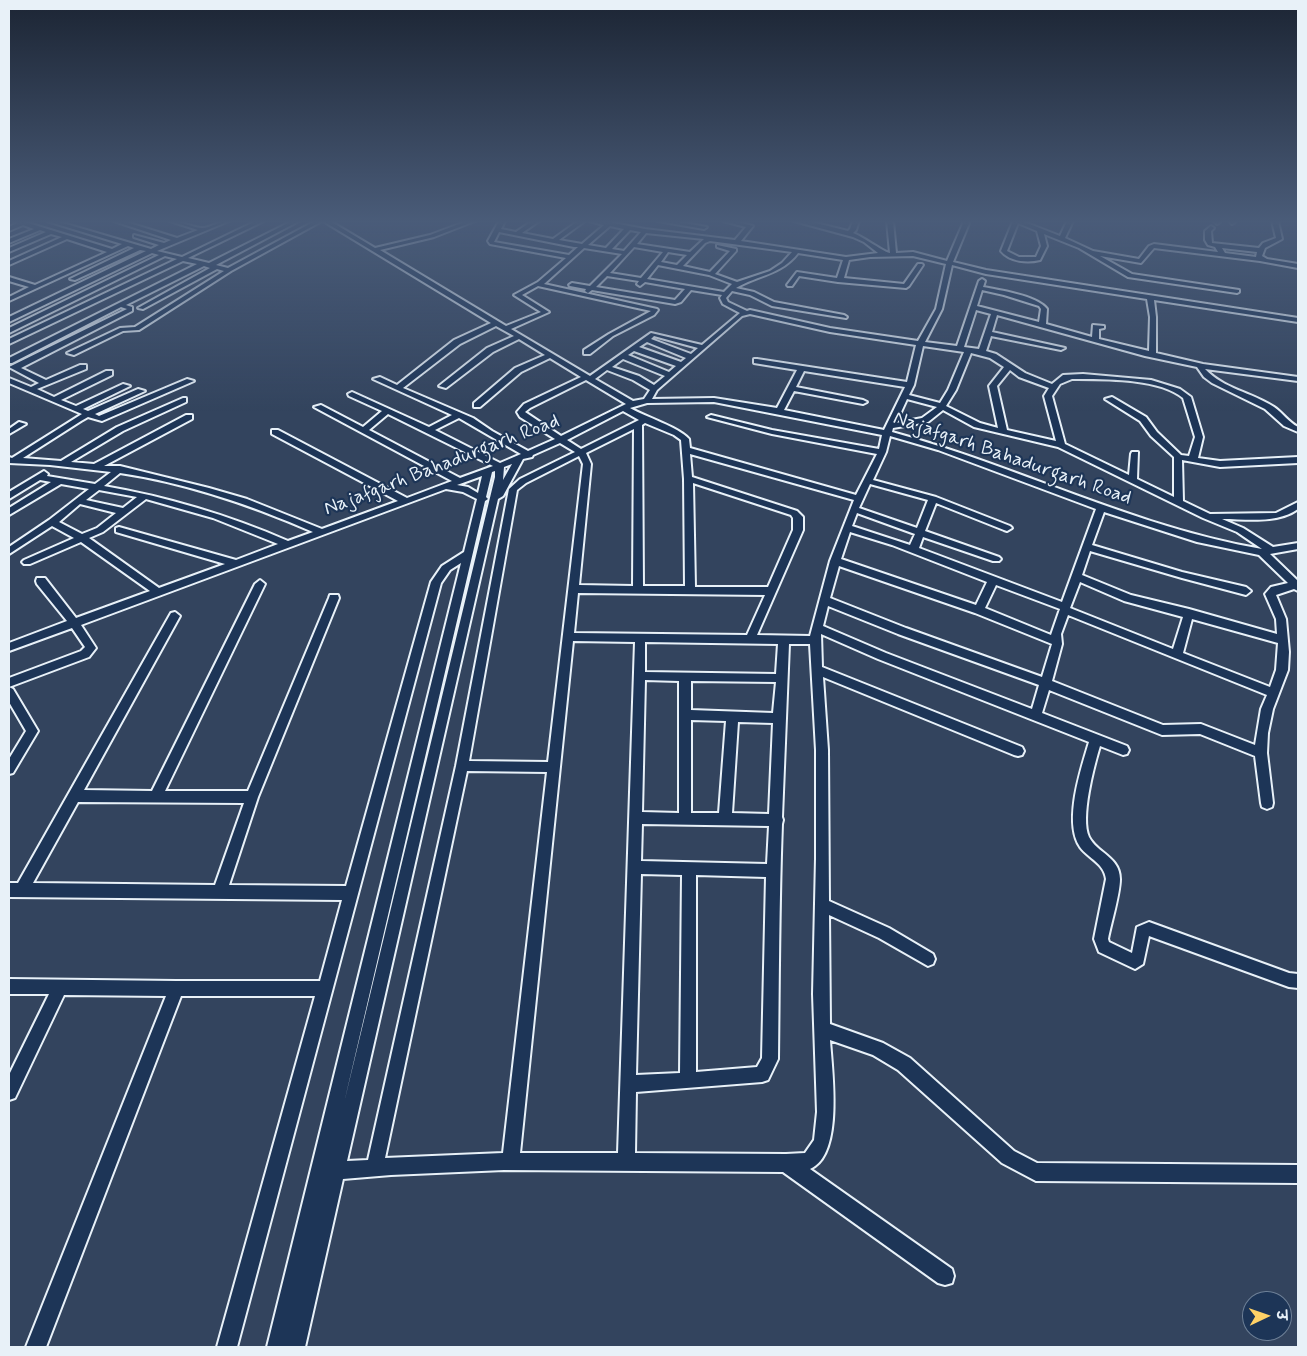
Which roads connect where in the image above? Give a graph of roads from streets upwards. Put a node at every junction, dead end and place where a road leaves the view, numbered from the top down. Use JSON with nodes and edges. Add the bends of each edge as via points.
{"nodes":[{"id":1,"x":26,"y":284,"type":"edge"},
{"id":2,"x":41,"y":284,"type":"edge"},
{"id":3,"x":83,"y":284,"type":"edge"},
{"id":4,"x":103,"y":284,"type":"edge"},
{"id":5,"x":130,"y":284,"type":"edge"},
{"id":6,"x":168,"y":284,"type":"edge"},
{"id":7,"x":180,"y":284,"type":"edge"},
{"id":8,"x":207,"y":284,"type":"edge"},
{"id":9,"x":432,"y":284,"type":"edge"},
{"id":10,"x":534,"y":284,"type":"edge"},
{"id":11,"x":549,"y":284,"type":"edge"},
{"id":12,"x":561,"y":284,"type":"edge"},
{"id":13,"x":595,"y":284,"type":"edge"},
{"id":14,"x":639,"y":284,"type":"edge"},
{"id":15,"x":668,"y":284,"type":"edge"},
{"id":16,"x":725,"y":284,"type":"edge"},
{"id":17,"x":742,"y":284,"type":"edge"},
{"id":18,"x":890,"y":284,"type":"edge"},
{"id":19,"x":907,"y":284,"type":"edge"},
{"id":20,"x":945,"y":284,"type":"edge"},
{"id":21,"x":981,"y":284,"type":"edge"},
{"id":22,"x":1064,"y":284,"type":"edge"},
{"id":23,"x":1138,"y":284,"type":"edge"},
{"id":24,"x":1189,"y":284,"type":"edge"},
{"id":25,"x":33,"y":288,"type":"junction"},
{"id":26,"x":591,"y":288,"type":"junction"},
{"id":27,"x":689,"y":288,"type":"junction"},
{"id":28,"x":980,"y":288,"type":"junction"},
{"id":29,"x":731,"y":289,"type":"junction"},
{"id":30,"x":1237,"y":291,"type":"dead end"},
{"id":31,"x":631,"y":294,"type":"junction"},
{"id":32,"x":60,"y":295,"type":"junction"},
{"id":33,"x":584,"y":295,"type":"junction"},
{"id":34,"x":1138,"y":296,"type":"junction"},
{"id":35,"x":1150,"y":298,"type":"junction"},
{"id":36,"x":73,"y":299,"type":"junction"},
{"id":37,"x":9,"y":300,"type":"edge"},
{"id":38,"x":17,"y":304,"type":"dead end"},
{"id":39,"x":89,"y":304,"type":"junction"},
{"id":40,"x":121,"y":305,"type":"junction"},
{"id":41,"x":25,"y":306,"type":"dead end"},
{"id":42,"x":974,"y":307,"type":"junction"},
{"id":43,"x":33,"y":308,"type":"junction"},
{"id":44,"x":142,"y":308,"type":"dead end"},
{"id":45,"x":111,"y":310,"type":"junction"},
{"id":46,"x":995,"y":312,"type":"junction"},
{"id":47,"x":746,"y":313,"type":"junction"},
{"id":48,"x":844,"y":317,"type":"dead end"},
{"id":49,"x":9,"y":320,"type":"edge"},
{"id":50,"x":1298,"y":320,"type":"edge"},
{"id":51,"x":496,"y":323,"type":"junction"},
{"id":52,"x":1042,"y":326,"type":"junction"},
{"id":53,"x":1102,"y":327,"type":"dead end"},
{"id":54,"x":505,"y":329,"type":"junction"},
{"id":55,"x":9,"y":331,"type":"edge"},
{"id":56,"x":988,"y":333,"type":"junction"},
{"id":57,"x":518,"y":338,"type":"junction"},
{"id":58,"x":646,"y":339,"type":"junction"},
{"id":59,"x":1096,"y":340,"type":"junction"},
{"id":60,"x":9,"y":342,"type":"edge"},
{"id":61,"x":921,"y":342,"type":"junction"},
{"id":62,"x":703,"y":347,"type":"junction"},
{"id":63,"x":634,"y":348,"type":"junction"},
{"id":64,"x":1061,"y":348,"type":"dead end"},
{"id":65,"x":964,"y":349,"type":"junction"},
{"id":66,"x":587,"y":352,"type":"dead end"},
{"id":67,"x":982,"y":352,"type":"junction"},
{"id":68,"x":71,"y":353,"type":"dead end"},
{"id":69,"x":1148,"y":354,"type":"junction"},
{"id":70,"x":550,"y":356,"type":"junction"},
{"id":71,"x":623,"y":356,"type":"junction"},
{"id":72,"x":691,"y":357,"type":"junction"},
{"id":73,"x":9,"y":361,"type":"edge"},
{"id":74,"x":757,"y":362,"type":"dead end"},
{"id":75,"x":682,"y":365,"type":"junction"},
{"id":76,"x":1009,"y":366,"type":"junction"},
{"id":77,"x":1202,"y":366,"type":"junction"},
{"id":78,"x":12,"y":367,"type":"edge"},
{"id":79,"x":83,"y":367,"type":"dead end"},
{"id":80,"x":606,"y":368,"type":"junction"},
{"id":81,"x":802,"y":368,"type":"junction"},
{"id":82,"x":109,"y":374,"type":"dead end"},
{"id":83,"x":670,"y":375,"type":"junction"},
{"id":84,"x":588,"y":378,"type":"junction"},
{"id":85,"x":377,"y":379,"type":"dead end"},
{"id":86,"x":1298,"y":379,"type":"edge"},
{"id":87,"x":9,"y":380,"type":"edge"},
{"id":88,"x":190,"y":380,"type":"dead end"},
{"id":89,"x":46,"y":383,"type":"junction"},
{"id":90,"x":910,"y":385,"type":"junction"},
{"id":91,"x":126,"y":386,"type":"dead end"},
{"id":92,"x":443,"y":386,"type":"dead end"},
{"id":93,"x":399,"y":387,"type":"junction"},
{"id":94,"x":1053,"y":387,"type":"junction"},
{"id":95,"x":791,"y":388,"type":"junction"},
{"id":96,"x":654,"y":389,"type":"junction"},
{"id":97,"x":29,"y":390,"type":"junction"},
{"id":98,"x":141,"y":391,"type":"dead end"},
{"id":99,"x":352,"y":394,"type":"dead end"},
{"id":100,"x":905,"y":396,"type":"junction"},
{"id":101,"x":1109,"y":399,"type":"dead end"},
{"id":102,"x":54,"y":400,"type":"junction"},
{"id":103,"x":183,"y":400,"type":"dead end"},
{"id":104,"x":647,"y":401,"type":"junction"},
{"id":105,"x":863,"y":402,"type":"dead end"},
{"id":106,"x":477,"y":405,"type":"dead end"},
{"id":107,"x":628,"y":406,"type":"junction"},
{"id":108,"x":941,"y":406,"type":"junction"},
{"id":109,"x":318,"y":407,"type":"dead end"},
{"id":110,"x":75,"y":410,"type":"junction"},
{"id":111,"x":387,"y":411,"type":"junction"},
{"id":112,"x":779,"y":411,"type":"junction"},
{"id":113,"x":86,"y":415,"type":"junction"},
{"id":114,"x":458,"y":415,"type":"junction"},
{"id":115,"x":189,"y":417,"type":"dead end"},
{"id":116,"x":711,"y":417,"type":"dead end"},
{"id":117,"x":641,"y":422,"type":"junction"},
{"id":118,"x":22,"y":424,"type":"dead end"},
{"id":119,"x":364,"y":430,"type":"junction"},
{"id":120,"x":430,"y":430,"type":"junction"},
{"id":121,"x":889,"y":430,"type":"junction"},
{"id":122,"x":1298,"y":430,"type":"edge"},
{"id":123,"x":1003,"y":431,"type":"junction"},
{"id":124,"x":9,"y":432,"type":"edge"},
{"id":125,"x":275,"y":432,"type":"dead end"},
{"id":126,"x":562,"y":439,"type":"junction"},
{"id":127,"x":1061,"y":445,"type":"junction"},
{"id":128,"x":686,"y":450,"type":"junction"},
{"id":129,"x":882,"y":452,"type":"junction"},
{"id":130,"x":582,"y":453,"type":"junction"},
{"id":131,"x":1135,"y":454,"type":"dead end"},
{"id":132,"x":529,"y":455,"type":"junction"},
{"id":133,"x":1178,"y":457,"type":"junction"},
{"id":134,"x":519,"y":459,"type":"junction"},
{"id":135,"x":1193,"y":459,"type":"junction"},
{"id":136,"x":1297,"y":461,"type":"edge"},
{"id":137,"x":13,"y":462,"type":"edge"},
{"id":138,"x":61,"y":463,"type":"junction"},
{"id":139,"x":97,"y":466,"type":"junction"},
{"id":140,"x":120,"y":469,"type":"junction"},
{"id":141,"x":494,"y":469,"type":"junction"},
{"id":142,"x":38,"y":477,"type":"junction"},
{"id":143,"x":688,"y":479,"type":"junction"},
{"id":144,"x":1133,"y":480,"type":"junction"},
{"id":145,"x":59,"y":481,"type":"junction"},
{"id":146,"x":459,"y":481,"type":"junction"},
{"id":147,"x":868,"y":481,"type":"junction"},
{"id":148,"x":444,"y":486,"type":"junction"},
{"id":149,"x":96,"y":488,"type":"junction"},
{"id":150,"x":9,"y":496,"type":"edge"},
{"id":151,"x":145,"y":496,"type":"junction"},
{"id":152,"x":859,"y":499,"type":"junction"},
{"id":153,"x":933,"y":499,"type":"junction"},
{"id":154,"x":406,"y":501,"type":"junction"},
{"id":155,"x":78,"y":502,"type":"junction"},
{"id":156,"x":487,"y":502,"type":"junction"},
{"id":157,"x":1179,"y":502,"type":"junction"},
{"id":158,"x":1298,"y":505,"type":"edge"},
{"id":159,"x":854,"y":508,"type":"junction"},
{"id":160,"x":1101,"y":508,"type":"junction"},
{"id":161,"x":9,"y":512,"type":"edge"},
{"id":162,"x":125,"y":512,"type":"junction"},
{"id":163,"x":1206,"y":516,"type":"junction"},
{"id":164,"x":52,"y":522,"type":"junction"},
{"id":165,"x":848,"y":528,"type":"junction"},
{"id":166,"x":1007,"y":528,"type":"dead end"},
{"id":167,"x":119,"y":530,"type":"dead end"},
{"id":168,"x":319,"y":532,"type":"junction"},
{"id":169,"x":920,"y":532,"type":"junction"},
{"id":170,"x":82,"y":538,"type":"junction"},
{"id":171,"x":286,"y":544,"type":"junction"},
{"id":172,"x":1298,"y":546,"type":"edge"},
{"id":173,"x":1087,"y":547,"type":"junction"},
{"id":174,"x":913,"y":550,"type":"junction"},
{"id":175,"x":9,"y":551,"type":"edge"},
{"id":176,"x":1267,"y":551,"type":"junction"},
{"id":177,"x":469,"y":553,"type":"junction"},
{"id":178,"x":996,"y":559,"type":"dead end"},
{"id":179,"x":835,"y":561,"type":"junction"},
{"id":180,"x":27,"y":562,"type":"dead end"},
{"id":181,"x":235,"y":563,"type":"junction"},
{"id":182,"x":1077,"y":577,"type":"junction"},
{"id":183,"x":993,"y":580,"type":"junction"},
{"id":184,"x":41,"y":581,"type":"dead end"},
{"id":185,"x":260,"y":584,"type":"dead end"},
{"id":186,"x":1298,"y":586,"type":"edge"},
{"id":187,"x":574,"y":589,"type":"junction"},
{"id":188,"x":638,"y":590,"type":"junction"},
{"id":189,"x":690,"y":590,"type":"junction"},
{"id":190,"x":771,"y":591,"type":"junction"},
{"id":191,"x":1246,"y":591,"type":"dead end"},
{"id":192,"x":158,"y":592,"type":"junction"},
{"id":193,"x":334,"y":598,"type":"dead end"},
{"id":194,"x":824,"y":600,"type":"junction"},
{"id":195,"x":1065,"y":609,"type":"junction"},
{"id":196,"x":979,"y":610,"type":"junction"},
{"id":197,"x":1189,"y":613,"type":"junction"},
{"id":198,"x":176,"y":616,"type":"dead end"},
{"id":199,"x":74,"y":623,"type":"junction"},
{"id":200,"x":816,"y":634,"type":"junction"},
{"id":201,"x":569,"y":637,"type":"junction"},
{"id":202,"x":640,"y":639,"type":"junction"},
{"id":203,"x":750,"y":640,"type":"junction"},
{"id":204,"x":784,"y":640,"type":"junction"},
{"id":205,"x":1283,"y":640,"type":"junction"},
{"id":206,"x":1058,"y":642,"type":"junction"},
{"id":207,"x":9,"y":647,"type":"edge"},
{"id":208,"x":1178,"y":655,"type":"junction"},
{"id":209,"x":817,"y":670,"type":"junction"},
{"id":210,"x":639,"y":676,"type":"junction"},
{"id":211,"x":685,"y":676,"type":"junction"},
{"id":212,"x":781,"y":678,"type":"junction"},
{"id":213,"x":9,"y":683,"type":"edge"},
{"id":214,"x":1045,"y":683,"type":"junction"},
{"id":215,"x":9,"y":692,"type":"edge"},
{"id":216,"x":1273,"y":693,"type":"junction"},
{"id":217,"x":684,"y":715,"type":"junction"},
{"id":218,"x":1036,"y":715,"type":"junction"},
{"id":219,"x":732,"y":717,"type":"junction"},
{"id":220,"x":779,"y":718,"type":"junction"},
{"id":221,"x":1096,"y":739,"type":"junction"},
{"id":222,"x":1124,"y":750,"type":"dead end"},
{"id":223,"x":1018,"y":751,"type":"dead end"},
{"id":224,"x":1260,"y":753,"type":"junction"},
{"id":225,"x":462,"y":766,"type":"junction"},
{"id":226,"x":555,"y":767,"type":"junction"},
{"id":227,"x":9,"y":770,"type":"edge"},
{"id":228,"x":75,"y":796,"type":"junction"},
{"id":229,"x":156,"y":796,"type":"junction"},
{"id":230,"x":252,"y":797,"type":"junction"},
{"id":231,"x":1267,"y":803,"type":"dead end"},
{"id":232,"x":635,"y":818,"type":"junction"},
{"id":233,"x":685,"y":818,"type":"junction"},
{"id":234,"x":725,"y":819,"type":"junction"},
{"id":235,"x":777,"y":820,"type":"junction"},
{"id":236,"x":634,"y":868,"type":"junction"},
{"id":237,"x":689,"y":869,"type":"junction"},
{"id":238,"x":775,"y":871,"type":"junction"},
{"id":239,"x":15,"y":890,"type":"edge"},
{"id":240,"x":219,"y":893,"type":"junction"},
{"id":241,"x":352,"y":893,"type":"junction"},
{"id":242,"x":823,"y":905,"type":"junction"},
{"id":243,"x":928,"y":959,"type":"dead end"},
{"id":244,"x":1298,"y":981,"type":"edge"},
{"id":245,"x":9,"y":986,"type":"edge"},
{"id":246,"x":60,"y":987,"type":"junction"},
{"id":247,"x":325,"y":988,"type":"junction"},
{"id":248,"x":176,"y":989,"type":"junction"},
{"id":249,"x":822,"y":1029,"type":"junction"},
{"id":250,"x":688,"y":1081,"type":"junction"},
{"id":251,"x":629,"y":1084,"type":"junction"},
{"id":252,"x":9,"y":1092,"type":"edge"},
{"id":253,"x":511,"y":1162,"type":"junction"},
{"id":254,"x":626,"y":1163,"type":"junction"},
{"id":255,"x":786,"y":1163,"type":"junction"},
{"id":256,"x":375,"y":1167,"type":"junction"},
{"id":257,"x":335,"y":1171,"type":"junction"},
{"id":258,"x":1298,"y":1174,"type":"edge"},
{"id":259,"x":945,"y":1276,"type":"dead end"},
{"id":260,"x":36,"y":1347,"type":"edge"},
{"id":261,"x":228,"y":1347,"type":"edge"},
{"id":262,"x":277,"y":1347,"type":"edge"},
{"id":263,"x":295,"y":1347,"type":"edge"}],
"edges":[{"from":1,"to":25,"type":"street"},
{"from":2,"to":25,"type":"street"},
{"from":3,"to":32,"type":"street"},
{"from":4,"to":36,"type":"street"},
{"from":5,"to":39,"type":"street"},
{"from":6,"to":40,"type":"street"},
{"from":7,"to":44,"type":"street"},
{"from":8,"to":68,"type":"street","via":[[137,329],[122,329]]},
{"from":9,"to":51,"type":"street"},
{"from":10,"to":54,"type":"street","via":[[517,294],[546,312]]},
{"from":11,"to":33,"type":"street"},
{"from":12,"to":26,"type":"street"},
{"from":13,"to":26,"type":"street"},
{"from":14,"to":31,"type":"street"},
{"from":15,"to":27,"type":"street"},
{"from":16,"to":29,"type":"street"},
{"from":17,"to":29,"type":"street"},
{"from":18,"to":19,"type":"street"},
{"from":20,"to":61,"type":"street","via":[[940,310]]},
{"from":21,"to":28,"type":"street"},
{"from":22,"to":34,"type":"street"},
{"from":23,"to":34,"type":"street"},
{"from":24,"to":30,"type":"street"},
{"from":25,"to":32,"type":"street"},
{"from":25,"to":37,"type":"street"},
{"from":26,"to":31,"type":"street"},
{"from":26,"to":33,"type":"street"},
{"from":27,"to":29,"type":"street"},
{"from":27,"to":31,"type":"street","via":[[677,302]]},
{"from":28,"to":42,"type":"street"},
{"from":28,"to":52,"type":"street","via":[[1041,305],[1044,309]]},
{"from":29,"to":47,"type":"street","via":[[723,298],[725,303]]},
{"from":29,"to":48,"type":"street","via":[[752,293],[772,304]]},
{"from":32,"to":36,"type":"street"},
{"from":32,"to":43,"type":"street"},
{"from":33,"to":66,"type":"street","via":[[655,310]]},
{"from":34,"to":35,"type":"street"},
{"from":35,"to":50,"type":"street"},
{"from":35,"to":69,"type":"street","via":[[1153,352]]},
{"from":36,"to":39,"type":"street"},
{"from":36,"to":55,"type":"street"},
{"from":37,"to":38,"type":"street"},
{"from":39,"to":45,"type":"street"},
{"from":39,"to":60,"type":"street"},
{"from":40,"to":45,"type":"street"},
{"from":40,"to":78,"type":"street","via":[[130,310]]},
{"from":41,"to":43,"type":"street"},
{"from":42,"to":46,"type":"street"},
{"from":42,"to":65,"type":"street"},
{"from":43,"to":49,"type":"street"},
{"from":45,"to":73,"type":"street"},
{"from":46,"to":52,"type":"street"},
{"from":46,"to":56,"type":"street"},
{"from":47,"to":61,"type":"street","via":[[830,330]]},
{"from":47,"to":62,"type":"street"},
{"from":51,"to":54,"type":"street"},
{"from":51,"to":93,"type":"street","via":[[457,342]]},
{"from":52,"to":59,"type":"street"},
{"from":53,"to":59,"type":"street","via":[[1095,326]]},
{"from":54,"to":57,"type":"street"},
{"from":56,"to":64,"type":"street"},
{"from":56,"to":67,"type":"street"},
{"from":57,"to":70,"type":"street"},
{"from":57,"to":92,"type":"street","via":[[490,350]]},
{"from":58,"to":62,"type":"street","via":[[656,334]]},
{"from":58,"to":63,"type":"street"},
{"from":58,"to":72,"type":"street"},
{"from":59,"to":69,"type":"street"},
{"from":61,"to":65,"type":"street"},
{"from":61,"to":90,"type":"street"},
{"from":62,"to":72,"type":"street"},
{"from":63,"to":71,"type":"street"},
{"from":63,"to":75,"type":"street"},
{"from":65,"to":67,"type":"street"},
{"from":65,"to":108,"type":"street","via":[[955,386]]},
{"from":67,"to":76,"type":"street"},
{"from":69,"to":77,"type":"street"},
{"from":70,"to":84,"type":"street"},
{"from":70,"to":106,"type":"street","via":[[518,370]]},
{"from":71,"to":80,"type":"street"},
{"from":71,"to":83,"type":"street"},
{"from":72,"to":75,"type":"street"},
{"from":74,"to":81,"type":"street"},
{"from":75,"to":83,"type":"street"},
{"from":76,"to":94,"type":"street","via":[[1022,375]]},
{"from":76,"to":123,"type":"street","via":[[993,386]]},
{"from":77,"to":86,"type":"street"},
{"from":77,"to":122,"type":"street","via":[[1200,368],[1221,385],[1267,406],[1285,425]]},
{"from":78,"to":89,"type":"street"},
{"from":79,"to":89,"type":"street"},
{"from":80,"to":84,"type":"street"},
{"from":80,"to":96,"type":"street","via":[[636,378]]},
{"from":81,"to":90,"type":"street"},
{"from":81,"to":95,"type":"street"},
{"from":82,"to":102,"type":"street"},
{"from":83,"to":96,"type":"street"},
{"from":84,"to":107,"type":"street"},
{"from":84,"to":126,"type":"street","via":[[527,406],[521,412]]},
{"from":85,"to":93,"type":"street"},
{"from":87,"to":97,"type":"street"},
{"from":88,"to":113,"type":"street","via":[[104,418]]},
{"from":89,"to":97,"type":"street"},
{"from":90,"to":100,"type":"street"},
{"from":91,"to":110,"type":"street"},
{"from":93,"to":114,"type":"street"},
{"from":94,"to":127,"type":"street","via":[[1048,396]]},
{"from":94,"to":135,"type":"street","via":[[1064,377],[1077,376],[1148,382],[1182,392],[1199,438]]},
{"from":95,"to":105,"type":"street"},
{"from":95,"to":112,"type":"street"},
{"from":96,"to":104,"type":"street"},
{"from":97,"to":102,"type":"street"},
{"from":98,"to":113,"type":"street"},
{"from":99,"to":111,"type":"street"},
{"from":100,"to":108,"type":"street"},
{"from":100,"to":121,"type":"street"},
{"from":101,"to":133,"type":"street","via":[[1143,419]]},
{"from":102,"to":110,"type":"street"},
{"from":103,"to":138,"type":"street","via":[[120,429]]},
{"from":104,"to":107,"type":"street","name":"Najafgarh Bahadurgarh Road"},
{"from":104,"to":112,"type":"street","name":"Najafgarh Bahadurgarh Road","via":[[714,400]]},
{"from":107,"to":117,"type":"street"},
{"from":107,"to":126,"type":"street","name":"Najafgarh Bahadurgarh Road"},
{"from":108,"to":121,"type":"street","via":[[926,420]]},
{"from":108,"to":123,"type":"street","via":[[977,425]]},
{"from":109,"to":119,"type":"street"},
{"from":110,"to":113,"type":"street"},
{"from":111,"to":119,"type":"street"},
{"from":111,"to":120,"type":"street"},
{"from":112,"to":121,"type":"street","name":"Najafgarh Bahadurgarh Road"},
{"from":113,"to":137,"type":"street"},
{"from":114,"to":120,"type":"street"},
{"from":114,"to":132,"type":"street"},
{"from":115,"to":139,"type":"street"},
{"from":116,"to":129,"type":"street"},
{"from":117,"to":128,"type":"street","via":[[683,436]]},
{"from":117,"to":130,"type":"street"},
{"from":117,"to":188,"type":"street"},
{"from":118,"to":124,"type":"street"},
{"from":119,"to":146,"type":"street"},
{"from":120,"to":141,"type":"street"},
{"from":121,"to":129,"type":"street"},
{"from":121,"to":160,"type":"street","name":"Najafgarh Bahadurgarh Road"},
{"from":123,"to":127,"type":"street"},
{"from":125,"to":154,"type":"street"},
{"from":126,"to":130,"type":"street"},
{"from":126,"to":132,"type":"street","name":"Najafgarh Bahadurgarh Road"},
{"from":127,"to":144,"type":"street"},
{"from":128,"to":143,"type":"street"},
{"from":128,"to":152,"type":"street"},
{"from":129,"to":147,"type":"street"},
{"from":130,"to":187,"type":"street","via":[[587,464]]},
{"from":130,"to":225,"type":"street","via":[[523,481],[514,489]]},
{"from":131,"to":144,"type":"street"},
{"from":132,"to":134,"type":"street","name":"Najafgarh Bahadurgarh Road"},
{"from":133,"to":135,"type":"street"},
{"from":133,"to":157,"type":"street"},
{"from":134,"to":141,"type":"street","name":"Najafgarh Bahadurgarh Road"},
{"from":134,"to":156,"type":"street"},
{"from":135,"to":136,"type":"street","via":[[1220,464]]},
{"from":137,"to":138,"type":"street"},
{"from":138,"to":139,"type":"street"},
{"from":138,"to":142,"type":"street"},
{"from":139,"to":140,"type":"street"},
{"from":140,"to":149,"type":"street"},
{"from":140,"to":168,"type":"street","via":[[238,498],[290,517]]},
{"from":141,"to":146,"type":"street","name":"Najafgarh Bahadurgarh Road"},
{"from":141,"to":156,"type":"street"},
{"from":142,"to":145,"type":"street"},
{"from":142,"to":150,"type":"street"},
{"from":143,"to":189,"type":"street"},
{"from":143,"to":190,"type":"street","via":[[794,513],[798,518],[798,530]]},
{"from":144,"to":157,"type":"street"},
{"from":145,"to":149,"type":"street"},
{"from":145,"to":161,"type":"street"},
{"from":146,"to":148,"type":"street","name":"Najafgarh Bahadurgarh Road"},
{"from":147,"to":152,"type":"street"},
{"from":147,"to":153,"type":"street"},
{"from":148,"to":154,"type":"street","name":"Najafgarh Bahadurgarh Road"},
{"from":148,"to":156,"type":"street","via":[[465,489]]},
{"from":149,"to":151,"type":"street"},
{"from":149,"to":155,"type":"street"},
{"from":151,"to":162,"type":"street"},
{"from":151,"to":171,"type":"street","via":[[231,522]]},
{"from":152,"to":159,"type":"street"},
{"from":153,"to":166,"type":"street"},
{"from":153,"to":169,"type":"street"},
{"from":154,"to":168,"type":"street","name":"Najafgarh Bahadurgarh Road"},
{"from":155,"to":162,"type":"street"},
{"from":155,"to":164,"type":"street"},
{"from":156,"to":177,"type":"street"},
{"from":156,"to":257,"type":"street"},
{"from":157,"to":163,"type":"street"},
{"from":158,"to":163,"type":"street","via":[[1277,516]]},
{"from":159,"to":165,"type":"street"},
{"from":159,"to":169,"type":"street"},
{"from":160,"to":173,"type":"street"},
{"from":160,"to":176,"type":"street","name":"Najafgarh Bahadurgarh Road","via":[[1197,539]]},
{"from":162,"to":170,"type":"street"},
{"from":163,"to":176,"type":"street","via":[[1247,534]]},
{"from":164,"to":170,"type":"street"},
{"from":164,"to":175,"type":"street"},
{"from":165,"to":174,"type":"street"},
{"from":165,"to":179,"type":"street"},
{"from":167,"to":181,"type":"street"},
{"from":168,"to":171,"type":"street","name":"Najafgarh Bahadurgarh Road"},
{"from":169,"to":174,"type":"street"},
{"from":169,"to":178,"type":"street"},
{"from":170,"to":180,"type":"street"},
{"from":170,"to":192,"type":"street"},
{"from":171,"to":181,"type":"street","name":"Najafgarh Bahadurgarh Road"},
{"from":172,"to":176,"type":"street","name":"Najafgarh Bahadurgarh Road"},
{"from":173,"to":182,"type":"street"},
{"from":173,"to":191,"type":"street"},
{"from":174,"to":183,"type":"street"},
{"from":176,"to":186,"type":"street"},
{"from":177,"to":241,"type":"street","via":[[446,568],[436,582]]},
{"from":177,"to":262,"type":"street"},
{"from":179,"to":194,"type":"street"},
{"from":179,"to":196,"type":"street"},
{"from":181,"to":192,"type":"street","name":"Najafgarh Bahadurgarh Road"},
{"from":182,"to":195,"type":"street"},
{"from":182,"to":197,"type":"street","via":[[1128,598]]},
{"from":183,"to":195,"type":"street"},
{"from":183,"to":196,"type":"street"},
{"from":184,"to":199,"type":"street"},
{"from":185,"to":229,"type":"street"},
{"from":186,"to":205,"type":"street","via":[[1270,594],[1282,619]]},
{"from":187,"to":188,"type":"street"},
{"from":187,"to":201,"type":"street"},
{"from":188,"to":189,"type":"street"},
{"from":189,"to":190,"type":"street"},
{"from":190,"to":203,"type":"street"},
{"from":192,"to":199,"type":"street","name":"Najafgarh Bahadurgarh Road"},
{"from":193,"to":230,"type":"street"},
{"from":194,"to":200,"type":"street"},
{"from":194,"to":214,"type":"street"},
{"from":195,"to":206,"type":"street","via":[[1056,634]]},
{"from":195,"to":208,"type":"street"},
{"from":196,"to":206,"type":"street"},
{"from":197,"to":205,"type":"street"},
{"from":197,"to":208,"type":"street"},
{"from":198,"to":228,"type":"street"},
{"from":199,"to":207,"type":"street","name":"Najafgarh Bahadurgarh Road"},
{"from":199,"to":213,"type":"street","via":[[90,648],[88,652]]},
{"from":200,"to":204,"type":"street"},
{"from":200,"to":209,"type":"street"},
{"from":200,"to":218,"type":"street"},
{"from":201,"to":202,"type":"street"},
{"from":201,"to":226,"type":"street"},
{"from":202,"to":203,"type":"street"},
{"from":202,"to":210,"type":"street"},
{"from":203,"to":204,"type":"street"},
{"from":204,"to":212,"type":"street"},
{"from":205,"to":216,"type":"street","via":[[1282,670]]},
{"from":206,"to":214,"type":"street"},
{"from":208,"to":216,"type":"street"},
{"from":209,"to":223,"type":"street"},
{"from":209,"to":242,"type":"street","via":[[822,750]]},
{"from":210,"to":211,"type":"street"},
{"from":210,"to":232,"type":"street"},
{"from":211,"to":212,"type":"street"},
{"from":211,"to":217,"type":"street"},
{"from":212,"to":220,"type":"street"},
{"from":214,"to":218,"type":"street"},
{"from":214,"to":224,"type":"street","via":[[1162,730],[1201,728]]},
{"from":215,"to":227,"type":"street","via":[[32,731]]},
{"from":216,"to":224,"type":"street","via":[[1264,718]]},
{"from":217,"to":219,"type":"street"},
{"from":217,"to":233,"type":"street"},
{"from":218,"to":221,"type":"street"},
{"from":219,"to":220,"type":"street"},
{"from":219,"to":234,"type":"street"},
{"from":220,"to":235,"type":"street"},
{"from":221,"to":222,"type":"street"},
{"from":221,"to":244,"type":"street","via":[[1086,775],[1080,831],[1085,842],[1113,871],[1100,939],[1104,947],[1135,962],[1142,932],[1149,929]]},
{"from":224,"to":231,"type":"street"},
{"from":225,"to":226,"type":"street"},
{"from":225,"to":256,"type":"street"},
{"from":226,"to":253,"type":"street"},
{"from":228,"to":229,"type":"street"},
{"from":228,"to":239,"type":"street"},
{"from":229,"to":230,"type":"street"},
{"from":230,"to":240,"type":"street"},
{"from":232,"to":233,"type":"street"},
{"from":232,"to":236,"type":"street"},
{"from":233,"to":234,"type":"street"},
{"from":234,"to":235,"type":"street"},
{"from":235,"to":238,"type":"street"},
{"from":236,"to":237,"type":"street"},
{"from":236,"to":251,"type":"street"},
{"from":237,"to":238,"type":"street"},
{"from":237,"to":250,"type":"street"},
{"from":238,"to":250,"type":"street","via":[[771,1040],[767,1068],[762,1074],[752,1076]]},
{"from":239,"to":240,"type":"street"},
{"from":240,"to":241,"type":"street"},
{"from":241,"to":247,"type":"street"},
{"from":242,"to":243,"type":"street","via":[[884,933]]},
{"from":242,"to":249,"type":"street"},
{"from":245,"to":246,"type":"street"},
{"from":246,"to":248,"type":"street"},
{"from":246,"to":252,"type":"street"},
{"from":247,"to":248,"type":"street"},
{"from":247,"to":261,"type":"street"},
{"from":248,"to":260,"type":"street"},
{"from":249,"to":255,"type":"street","via":[[825,1112],[821,1147],[809,1161]]},
{"from":249,"to":258,"type":"street","via":[[877,1049],[904,1064],[1008,1157],[1036,1172]]},
{"from":250,"to":251,"type":"street"},
{"from":251,"to":254,"type":"street"},
{"from":253,"to":254,"type":"street"},
{"from":253,"to":256,"type":"street"},
{"from":254,"to":255,"type":"street"},
{"from":255,"to":259,"type":"street"},
{"from":256,"to":257,"type":"street"},
{"from":257,"to":263,"type":"street"}]}
